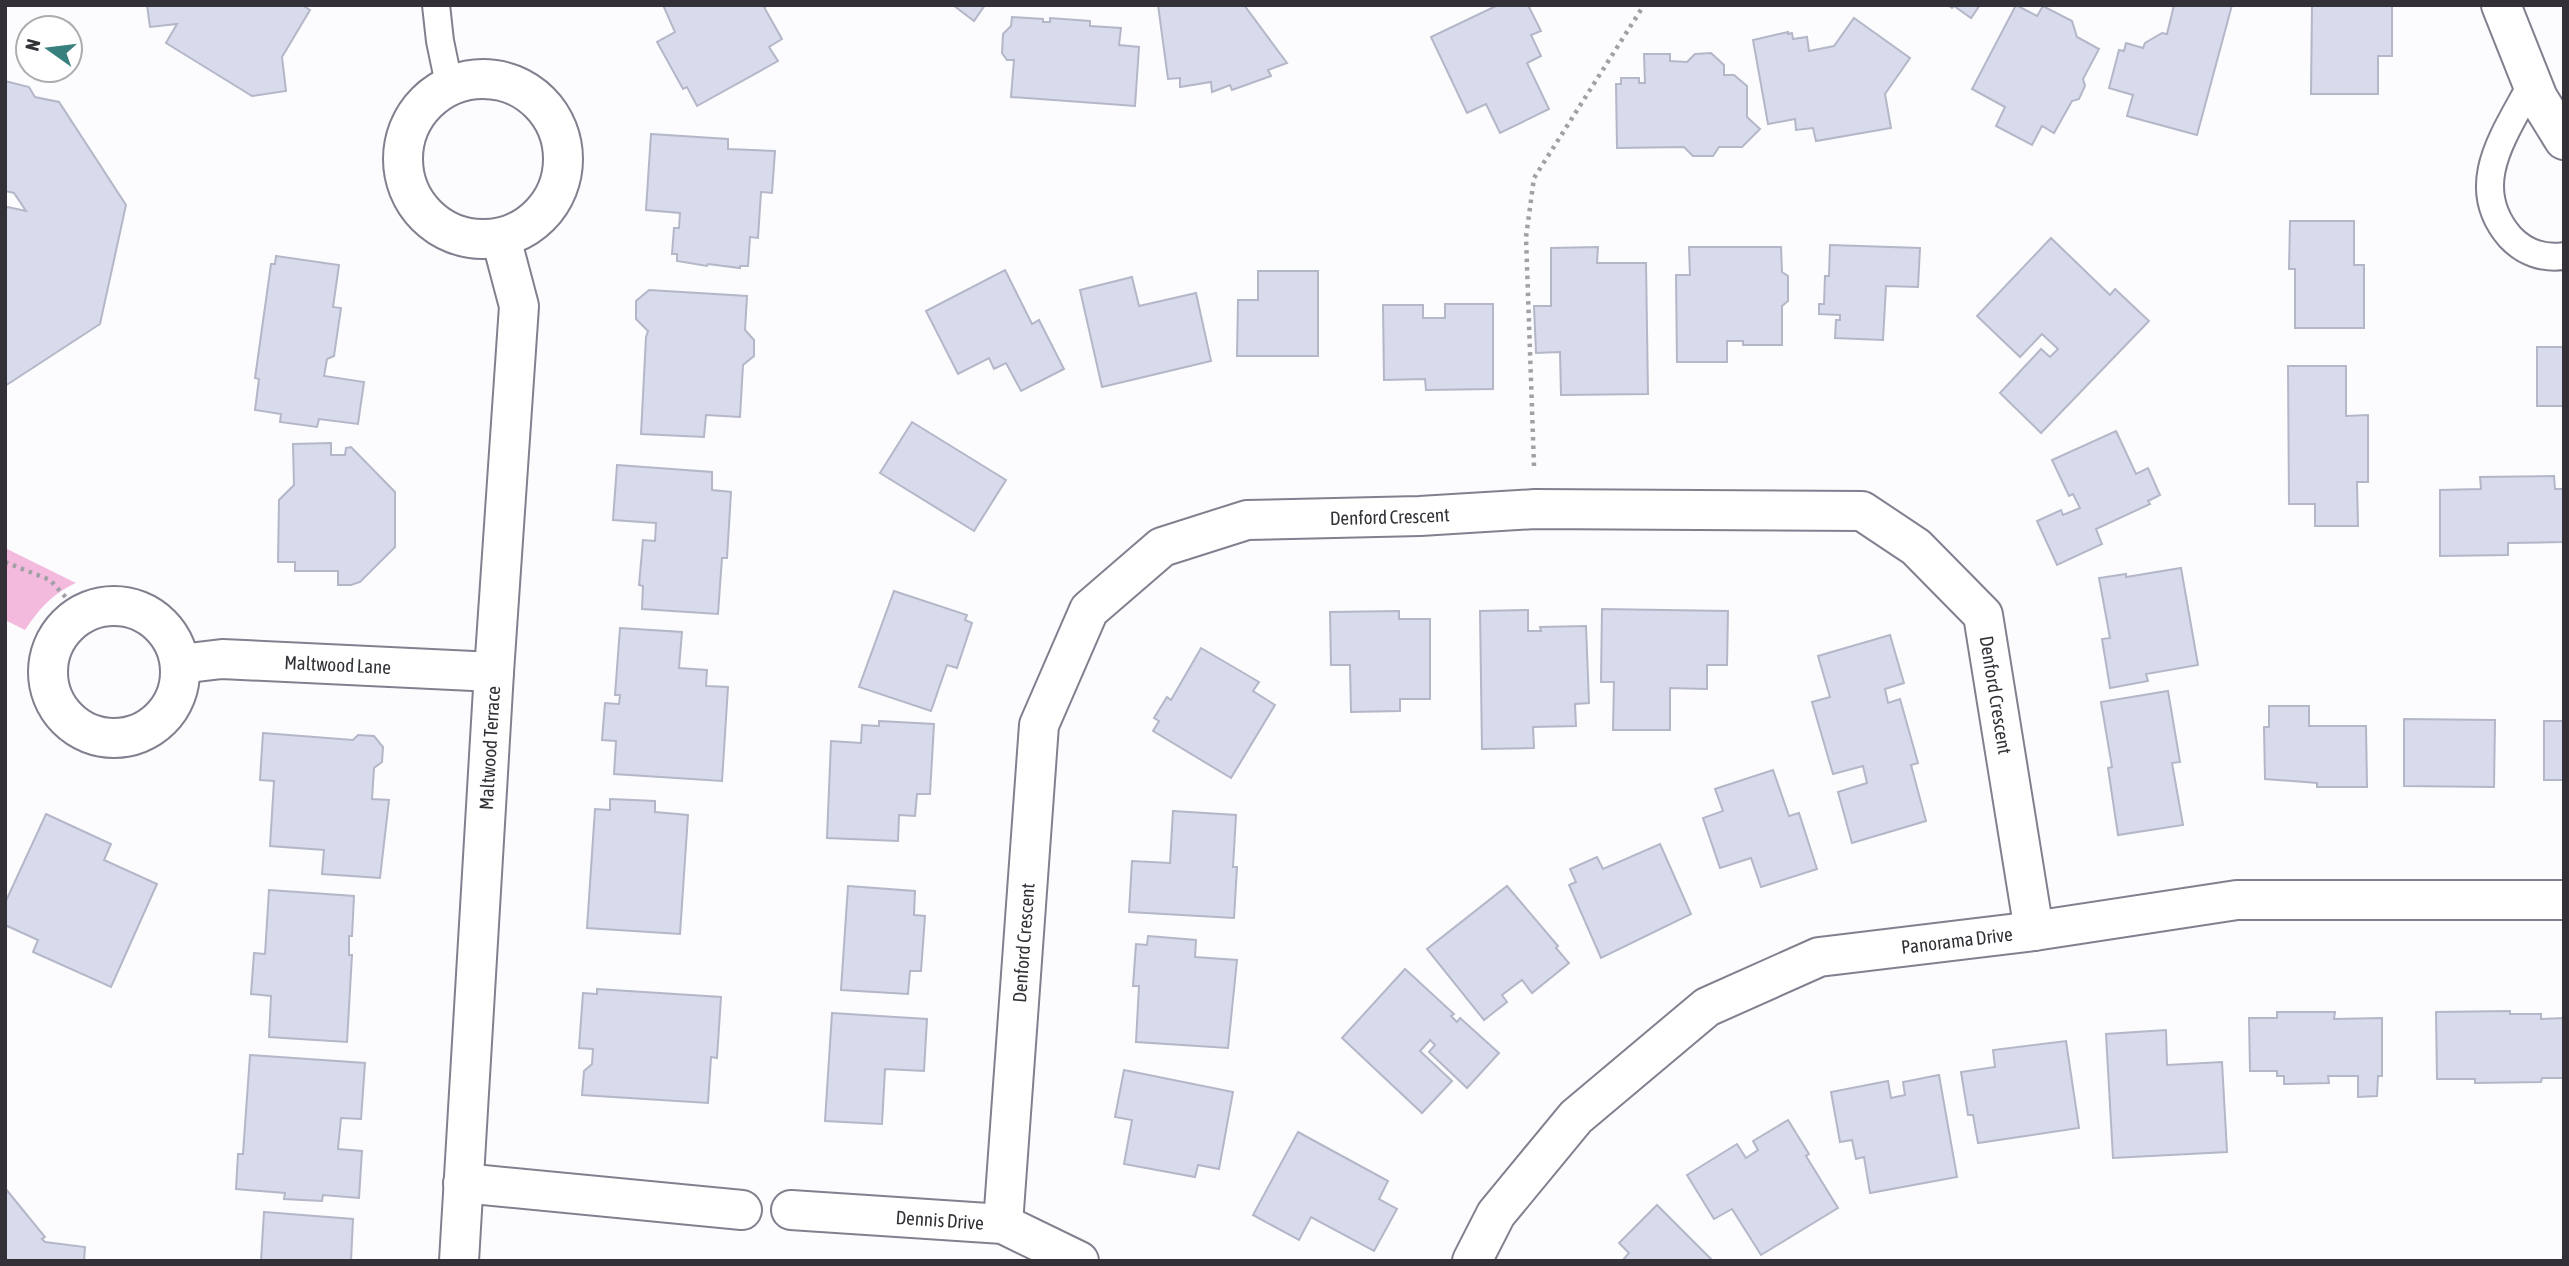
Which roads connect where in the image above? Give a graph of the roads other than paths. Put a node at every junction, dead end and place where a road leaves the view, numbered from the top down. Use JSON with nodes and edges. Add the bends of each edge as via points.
{"nodes":[{"id":1,"x":436,"y":5,"type":"edge"},
{"id":2,"x":2501,"y":5,"type":"edge"},
{"id":3,"x":2532,"y":83,"type":"junction"},
{"id":4,"x":449,"y":84,"type":"junction"},
{"id":5,"x":2564,"y":141,"type":"edge"},
{"id":6,"x":501,"y":238,"type":"junction"},
{"id":7,"x":2564,"y":256,"type":"edge"},
{"id":8,"x":180,"y":664,"type":"junction"},
{"id":9,"x":494,"y":672,"type":"junction"},
{"id":10,"x":2564,"y":900,"type":"edge"},
{"id":11,"x":2034,"y":931,"type":"junction"},
{"id":12,"x":463,"y":1184,"type":"junction"},
{"id":13,"x":742,"y":1210,"type":"dead end"},
{"id":14,"x":791,"y":1210,"type":"dead end"},
{"id":15,"x":1003,"y":1224,"type":"junction"},
{"id":16,"x":459,"y":1261,"type":"edge"},
{"id":17,"x":1079,"y":1261,"type":"edge"},
{"id":18,"x":1472,"y":1261,"type":"edge"}],
"edges":[{"from":1,"to":4,"type":"lane"},
{"from":2,"to":3,"type":"street"},
{"from":3,"to":5,"type":"street"},
{"from":3,"to":7,"type":"lane","via":[[2492,159],[2489,195],[2497,222],[2520,248],[2549,258]]},
{"from":4,"to":6,"type":"street","via":[[422,105],[405,134],[402,168],[413,200],[436,225],[467,239]]},
{"from":4,"to":6,"type":"street","via":[[482,77],[516,84],[543,103],[560,132],[564,166],[554,198],[531,224]]},
{"from":6,"to":9,"type":"street","name":"Maltwood Terrace","via":[[519,306]]},
{"from":8,"to":8,"type":"street","via":[[178,690],[166,714],[146,731],[122,739],[96,737],[73,725],[55,705],[47,681],[49,654],[61,631],[80,614],[105,606],[132,608],[155,620],[172,639]]},
{"from":8,"to":9,"type":"street","name":"Maltwood Lane","via":[[222,659]]},
{"from":9,"to":12,"type":"street","name":"Maltwood Terrace"},
{"from":10,"to":11,"type":"street","name":"Panorama Drive","via":[[2237,901]]},
{"from":11,"to":15,"type":"street","name":"Denford Crescent","via":[[1983,615],[1916,547],[1862,510],[1535,509],[1247,520],[1162,547],[1089,610],[1039,725]]},
{"from":11,"to":18,"type":"street","name":"Panorama Drive","via":[[1819,957],[1707,1007],[1576,1118],[1496,1214]]},
{"from":12,"to":13,"type":"street"},
{"from":12,"to":16,"type":"street","name":"Maltwood Terrace"},
{"from":14,"to":15,"type":"street","name":"Dennis Drive"},
{"from":15,"to":17,"type":"street","name":"Dennis Drive"}]}
